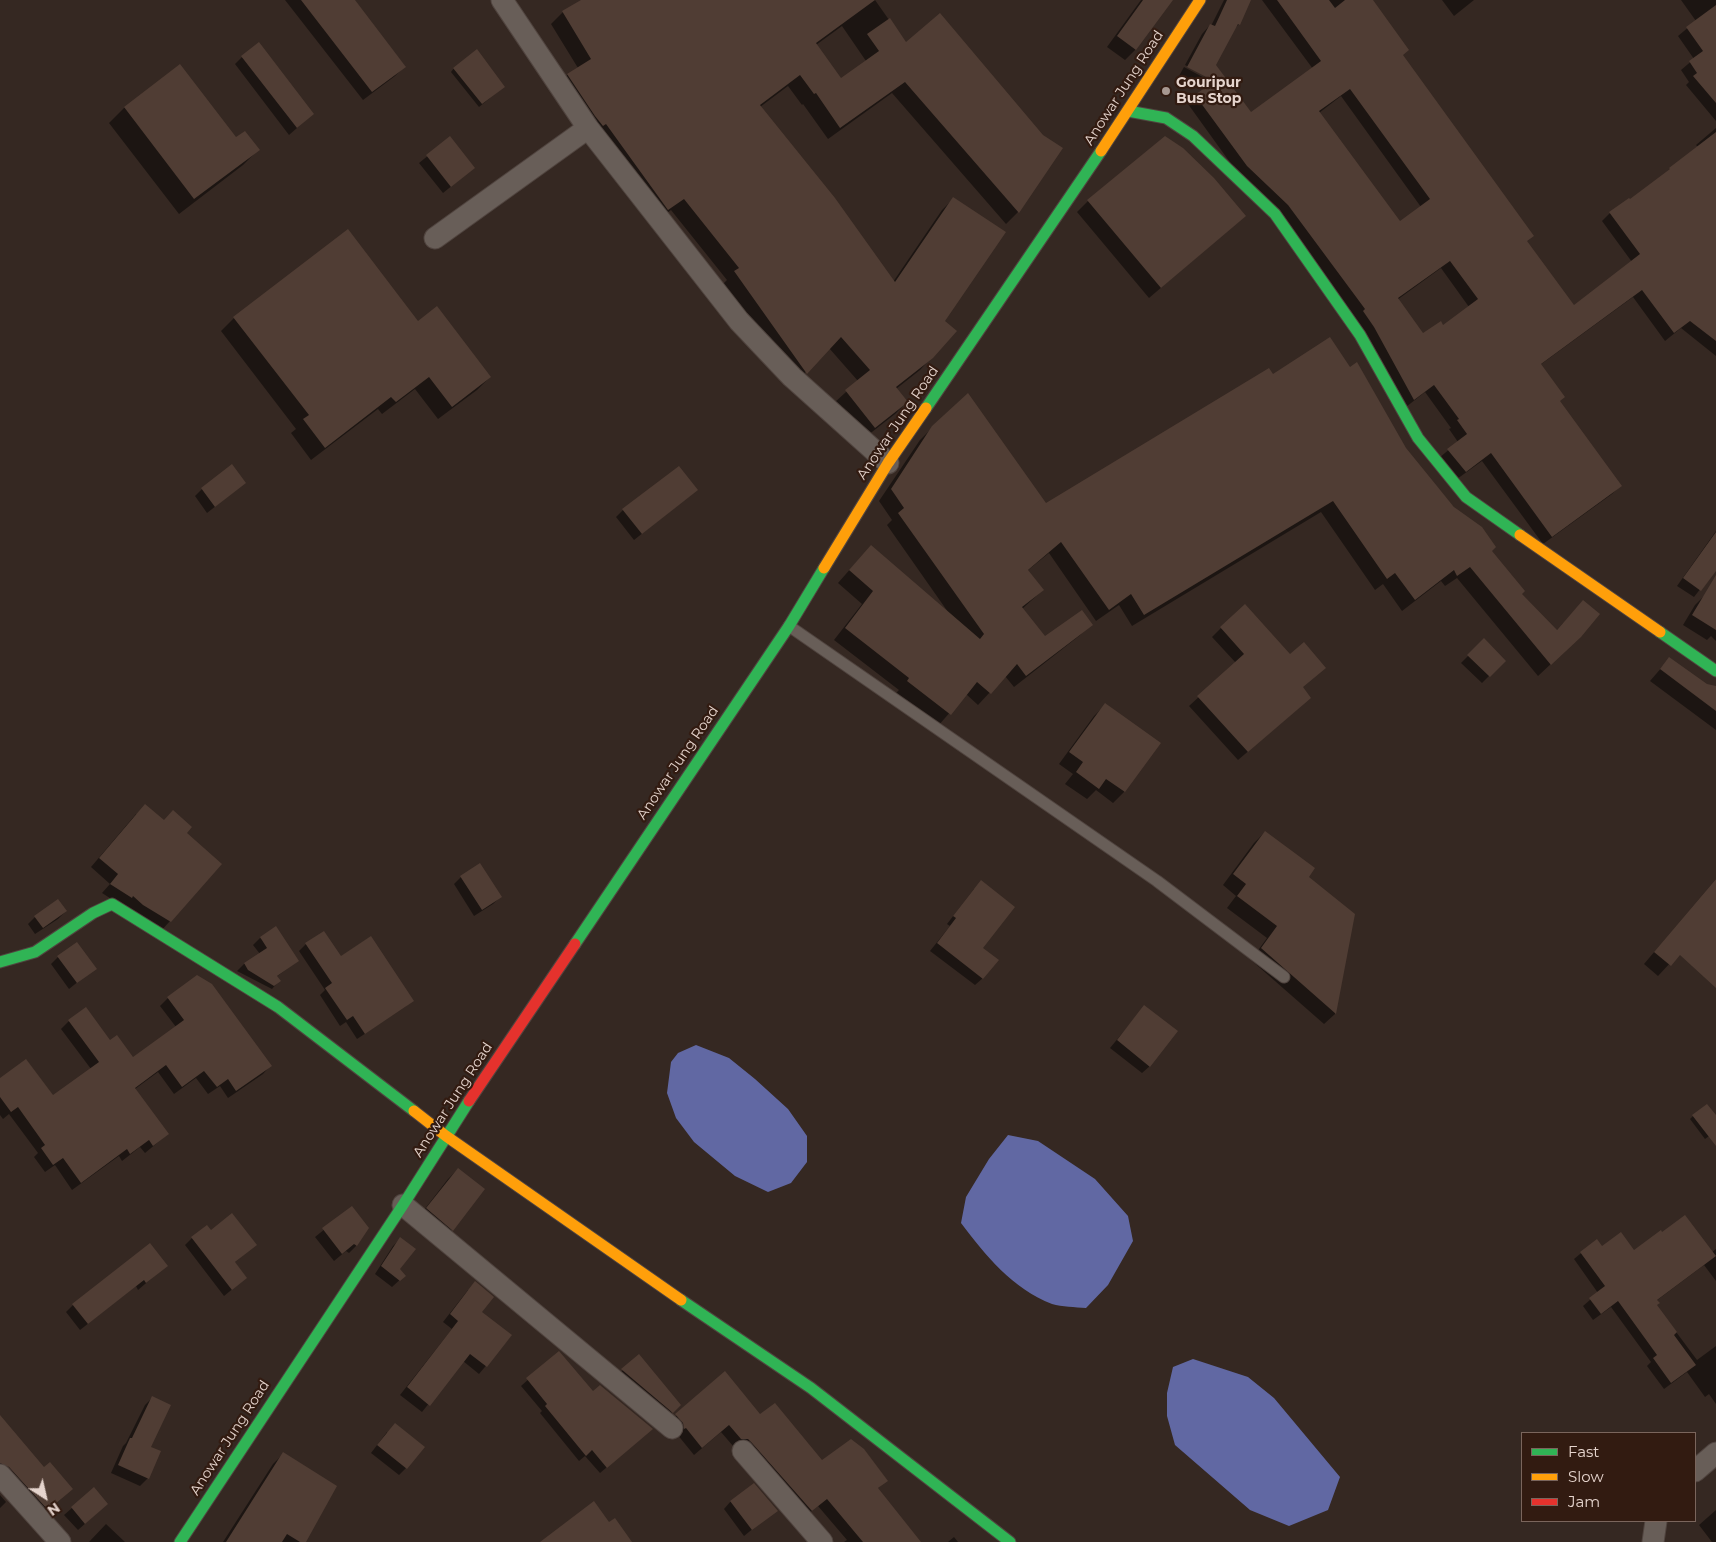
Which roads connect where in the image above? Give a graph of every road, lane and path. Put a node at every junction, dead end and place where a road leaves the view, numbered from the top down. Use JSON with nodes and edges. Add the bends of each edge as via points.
{"nodes":[{"id":1,"x":502,"y":0,"type":"edge"},
{"id":2,"x":1200,"y":0,"type":"edge"},
{"id":3,"x":1128,"y":111,"type":"junction"},
{"id":4,"x":588,"y":128,"type":"junction"},
{"id":5,"x":435,"y":238,"type":"dead end"},
{"id":6,"x":888,"y":463,"type":"junction"},
{"id":7,"x":789,"y":626,"type":"junction"},
{"id":8,"x":1716,"y":671,"type":"edge"},
{"id":9,"x":0,"y":962,"type":"edge"},
{"id":10,"x":1284,"y":977,"type":"dead end"},
{"id":11,"x":446,"y":1136,"type":"junction"},
{"id":12,"x":403,"y":1205,"type":"junction"},
{"id":13,"x":672,"y":1428,"type":"dead end"},
{"id":14,"x":743,"y":1451,"type":"dead end"},
{"id":15,"x":1716,"y":1453,"type":"edge"},
{"id":16,"x":1696,"y":1470,"type":"edge"},
{"id":17,"x":0,"y":1475,"type":"edge"},
{"id":18,"x":1656,"y":1522,"type":"edge"},
{"id":19,"x":60,"y":1542,"type":"edge"},
{"id":20,"x":180,"y":1542,"type":"edge"},
{"id":21,"x":822,"y":1542,"type":"edge"},
{"id":22,"x":1010,"y":1542,"type":"edge"},
{"id":23,"x":1653,"y":1542,"type":"edge"}],
"edges":[{"from":1,"to":4,"type":"street"},
{"from":2,"to":3,"type":"main road","name":"Anowar Jung Road"},
{"from":3,"to":6,"type":"main road","name":"Anowar Jung Road"},
{"from":3,"to":8,"type":"main road","via":[[1166,118],[1193,136],[1275,214],[1360,335],[1418,438],[1466,497]]},
{"from":4,"to":5,"type":"street"},
{"from":4,"to":6,"type":"street","via":[[739,321],[792,377]]},
{"from":6,"to":7,"type":"main road","name":"Anowar Jung Road"},
{"from":7,"to":10,"type":"lane","via":[[1157,881]]},
{"from":7,"to":11,"type":"main road","name":"Anowar Jung Road"},
{"from":9,"to":11,"type":"main road","via":[[35,952],[112,904],[278,1007]]},
{"from":11,"to":12,"type":"main road","name":"Anowar Jung Road"},
{"from":11,"to":22,"type":"main road","via":[[810,1388]]},
{"from":12,"to":13,"type":"street"},
{"from":12,"to":20,"type":"main road","name":"Anowar Jung Road"},
{"from":14,"to":21,"type":"street"},
{"from":15,"to":16,"type":"street"},
{"from":17,"to":19,"type":"street"},
{"from":18,"to":23,"type":"street"}]}
